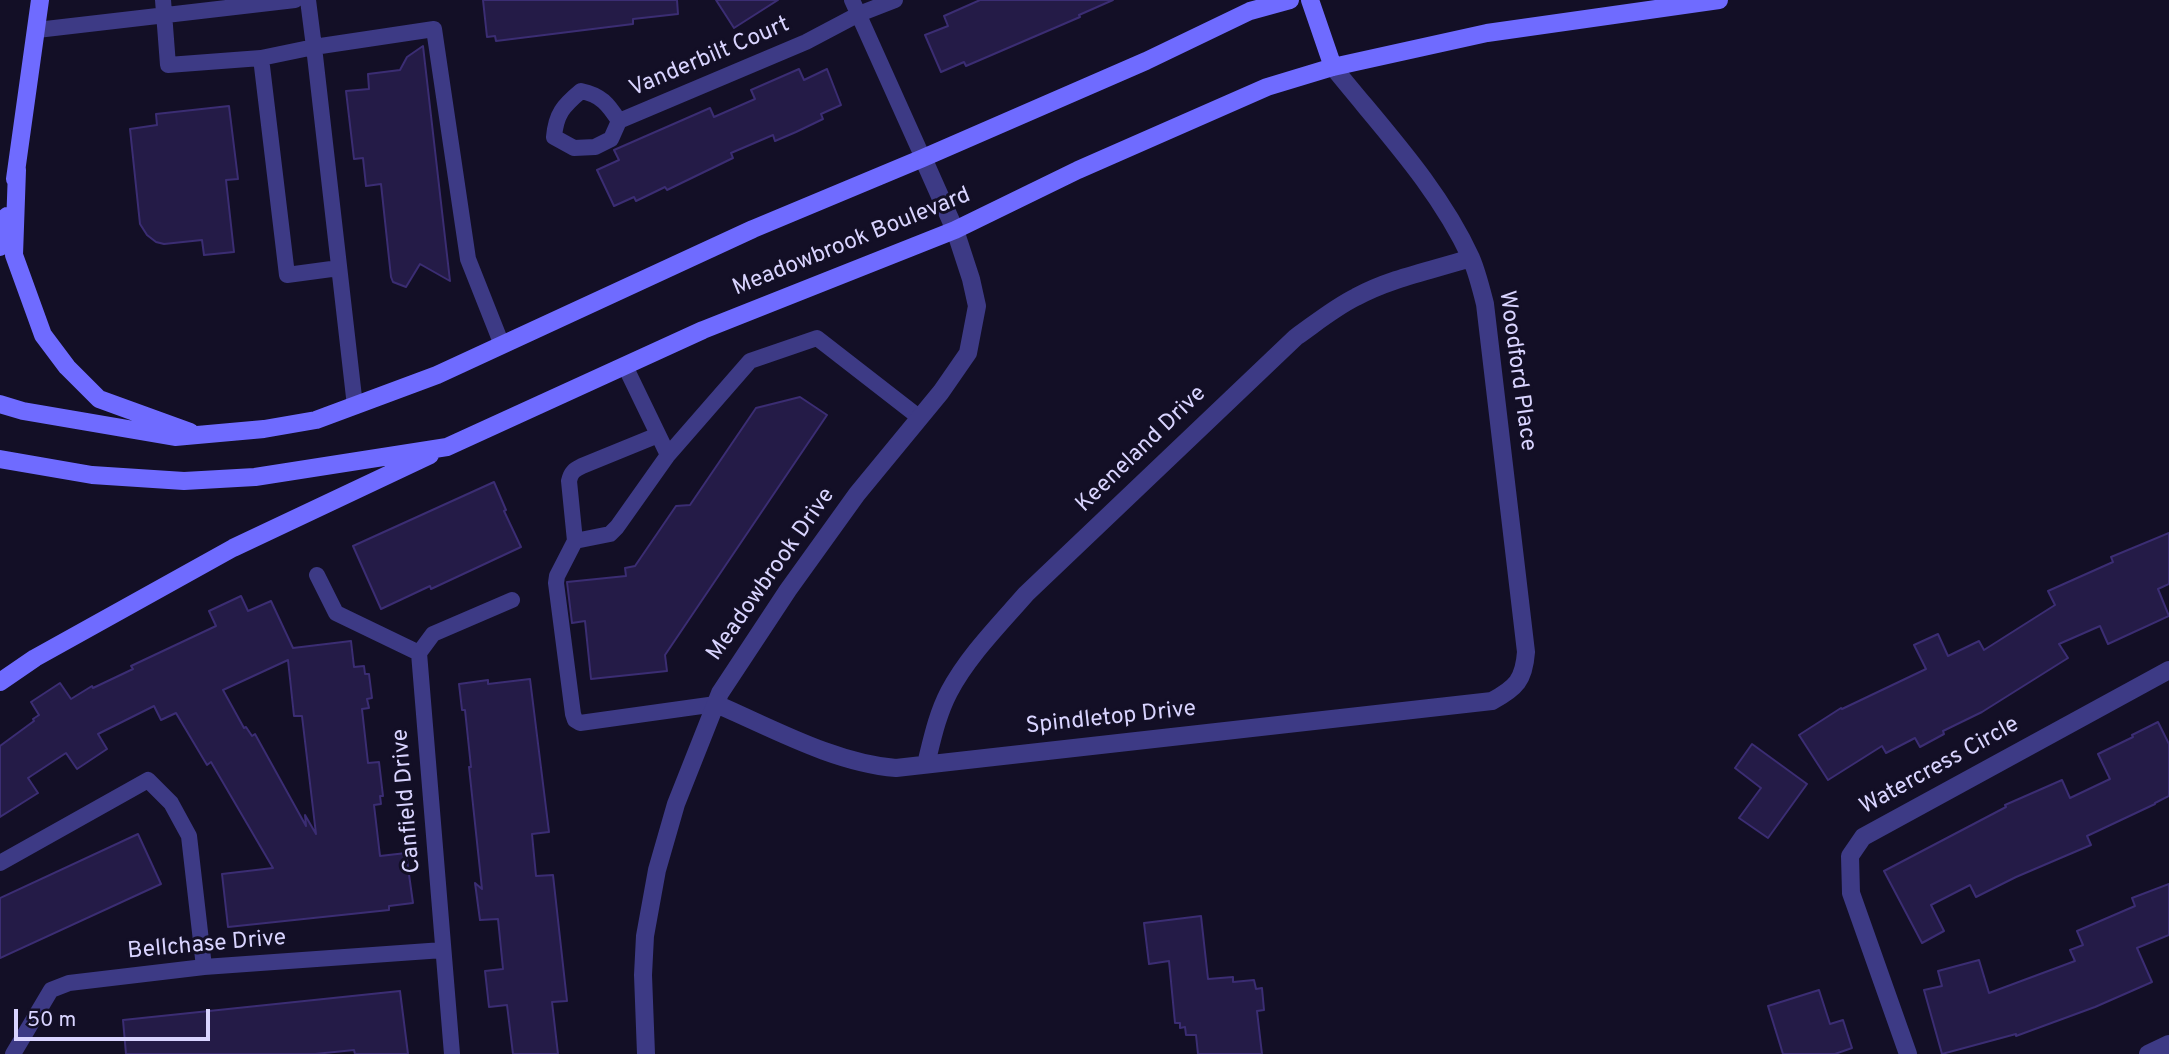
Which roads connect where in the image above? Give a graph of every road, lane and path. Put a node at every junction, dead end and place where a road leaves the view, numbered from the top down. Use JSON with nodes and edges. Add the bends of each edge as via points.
{"nodes":[{"id":1,"x":40,"y":0,"type":"edge"},
{"id":2,"x":295,"y":0,"type":"edge"},
{"id":3,"x":308,"y":0,"type":"edge"},
{"id":4,"x":895,"y":0,"type":"edge"},
{"id":5,"x":1290,"y":0,"type":"edge"},
{"id":6,"x":1310,"y":0,"type":"edge"},
{"id":7,"x":1719,"y":0,"type":"edge"},
{"id":8,"x":856,"y":7,"type":"edge"},
{"id":9,"x":164,"y":8,"type":"edge"},
{"id":10,"x":37,"y":30,"type":"junction"},
{"id":11,"x":314,"y":47,"type":"junction"},
{"id":12,"x":261,"y":58,"type":"junction"},
{"id":13,"x":1333,"y":67,"type":"junction"},
{"id":14,"x":619,"y":121,"type":"dead end"},
{"id":15,"x":923,"y":158,"type":"junction"},
{"id":16,"x":17,"y":170,"type":"junction"},
{"id":17,"x":955,"y":230,"type":"junction"},
{"id":18,"x":0,"y":247,"type":"edge"},
{"id":19,"x":1471,"y":258,"type":"junction"},
{"id":20,"x":339,"y":268,"type":"junction"},
{"id":21,"x":502,"y":345,"type":"junction"},
{"id":22,"x":625,"y":366,"type":"junction"},
{"id":23,"x":0,"y":404,"type":"edge"},
{"id":24,"x":355,"y":406,"type":"junction"},
{"id":25,"x":920,"y":418,"type":"junction"},
{"id":26,"x":658,"y":435,"type":"junction"},
{"id":27,"x":200,"y":436,"type":"junction"},
{"id":28,"x":447,"y":447,"type":"junction"},
{"id":29,"x":668,"y":455,"type":"junction"},
{"id":30,"x":0,"y":459,"type":"edge"},
{"id":31,"x":575,"y":541,"type":"junction"},
{"id":32,"x":317,"y":575,"type":"dead end"},
{"id":33,"x":512,"y":600,"type":"dead end"},
{"id":34,"x":419,"y":653,"type":"junction"},
{"id":35,"x":2169,"y":670,"type":"edge"},
{"id":36,"x":0,"y":682,"type":"edge"},
{"id":37,"x":1518,"y":683,"type":"joint"},
{"id":38,"x":716,"y":704,"type":"junction"},
{"id":39,"x":926,"y":764,"type":"junction"},
{"id":40,"x":0,"y":863,"type":"edge"},
{"id":41,"x":443,"y":950,"type":"junction"},
{"id":42,"x":204,"y":967,"type":"junction"},
{"id":43,"x":2169,"y":1044,"type":"edge"},
{"id":44,"x":13,"y":1054,"type":"edge"},
{"id":45,"x":452,"y":1054,"type":"edge"},
{"id":46,"x":646,"y":1054,"type":"edge"},
{"id":47,"x":1909,"y":1054,"type":"edge"},
{"id":48,"x":2147,"y":1054,"type":"edge"}],
"edges":[{"from":1,"to":10,"type":"main road"},
{"from":2,"to":9,"type":"lane"},
{"from":3,"to":11,"type":"lane"},
{"from":4,"to":8,"type":"lane","name":"Vanderbilt Court"},
{"from":5,"to":15,"type":"main road","name":"Meadowbrook Boulevard","via":[[1250,10],[1146,61]]},
{"from":6,"to":13,"type":"main road"},
{"from":7,"to":13,"type":"main road","name":"Meadowbrook Boulevard","via":[[1487,33]]},
{"from":8,"to":14,"type":"lane","name":"Vanderbilt Court","via":[[806,42]]},
{"from":8,"to":15,"type":"lane"},
{"from":9,"to":10,"type":"lane"},
{"from":9,"to":12,"type":"lane","via":[[169,65]]},
{"from":10,"to":16,"type":"main road"},
{"from":11,"to":12,"type":"lane"},
{"from":11,"to":20,"type":"lane"},
{"from":11,"to":21,"type":"lane","via":[[434,29],[468,259]]},
{"from":12,"to":20,"type":"lane","via":[[287,275]]},
{"from":13,"to":17,"type":"main road","name":"Meadowbrook Boulevard","via":[[1267,87],[1077,170]]},
{"from":13,"to":19,"type":"street","name":"Woodford Place","via":[[1419,174]]},
{"from":15,"to":17,"type":"street","name":"Meadowbrook Drive"},
{"from":15,"to":21,"type":"main road","name":"Meadowbrook Boulevard","via":[[753,229]]},
{"from":16,"to":18,"type":"main road"},
{"from":16,"to":27,"type":"main road","via":[[14,255],[43,335],[66,367],[99,399]]},
{"from":17,"to":22,"type":"main road","name":"Meadowbrook Boulevard","via":[[703,330]]},
{"from":17,"to":25,"type":"street","name":"Meadowbrook Drive","via":[[977,306],[968,353]]},
{"from":19,"to":37,"type":"street","name":"Woodford Place","via":[[1485,304],[1526,652]]},
{"from":19,"to":39,"type":"street","name":"Keeneland Drive","via":[[1358,296],[1296,337],[1017,604],[949,692]]},
{"from":20,"to":24,"type":"lane"},
{"from":21,"to":24,"type":"main road","name":"Meadowbrook Boulevard"},
{"from":22,"to":26,"type":"lane"},
{"from":22,"to":28,"type":"main road","name":"Meadowbrook Boulevard"},
{"from":23,"to":27,"type":"main road","name":"Meadowbrook Boulevard","via":[[174,438]]},
{"from":24,"to":27,"type":"main road","name":"Meadowbrook Boulevard","via":[[316,420]]},
{"from":25,"to":29,"type":"lane","via":[[817,338],[750,362]]},
{"from":25,"to":38,"type":"street","name":"Meadowbrook Drive","via":[[857,494],[788,590]]},
{"from":26,"to":29,"type":"lane"},
{"from":26,"to":31,"type":"lane","via":[[570,475]]},
{"from":28,"to":30,"type":"main road","name":"Meadowbrook Boulevard","via":[[255,477],[184,481],[92,475]]},
{"from":28,"to":36,"type":"main road","via":[[233,548]]},
{"from":29,"to":31,"type":"lane","via":[[610,534]]},
{"from":31,"to":38,"type":"lane","via":[[556,583],[575,720],[580,723]]},
{"from":32,"to":34,"type":"lane","via":[[336,613]]},
{"from":33,"to":34,"type":"lane","via":[[433,634]]},
{"from":34,"to":41,"type":"lane","name":"Canfield Drive"},
{"from":35,"to":47,"type":"street","name":"Watercress Circle","via":[[1863,837],[1850,856],[1851,893]]},
{"from":37,"to":39,"type":"street","name":"Spindletop Drive","via":[[1492,701]]},
{"from":38,"to":39,"type":"street","name":"Spindletop Drive","via":[[845,759],[896,768]]},
{"from":38,"to":46,"type":"street","name":"Meadowbrook Drive","via":[[676,804],[657,870],[645,936]]},
{"from":40,"to":42,"type":"lane","via":[[148,780],[171,803],[189,836]]},
{"from":41,"to":42,"type":"lane","name":"Bellchase Drive"},
{"from":41,"to":45,"type":"lane","name":"Canfield Drive"},
{"from":42,"to":44,"type":"lane","name":"Bellchase Drive","via":[[69,983],[51,990]]},
{"from":43,"to":48,"type":"street"}]}
